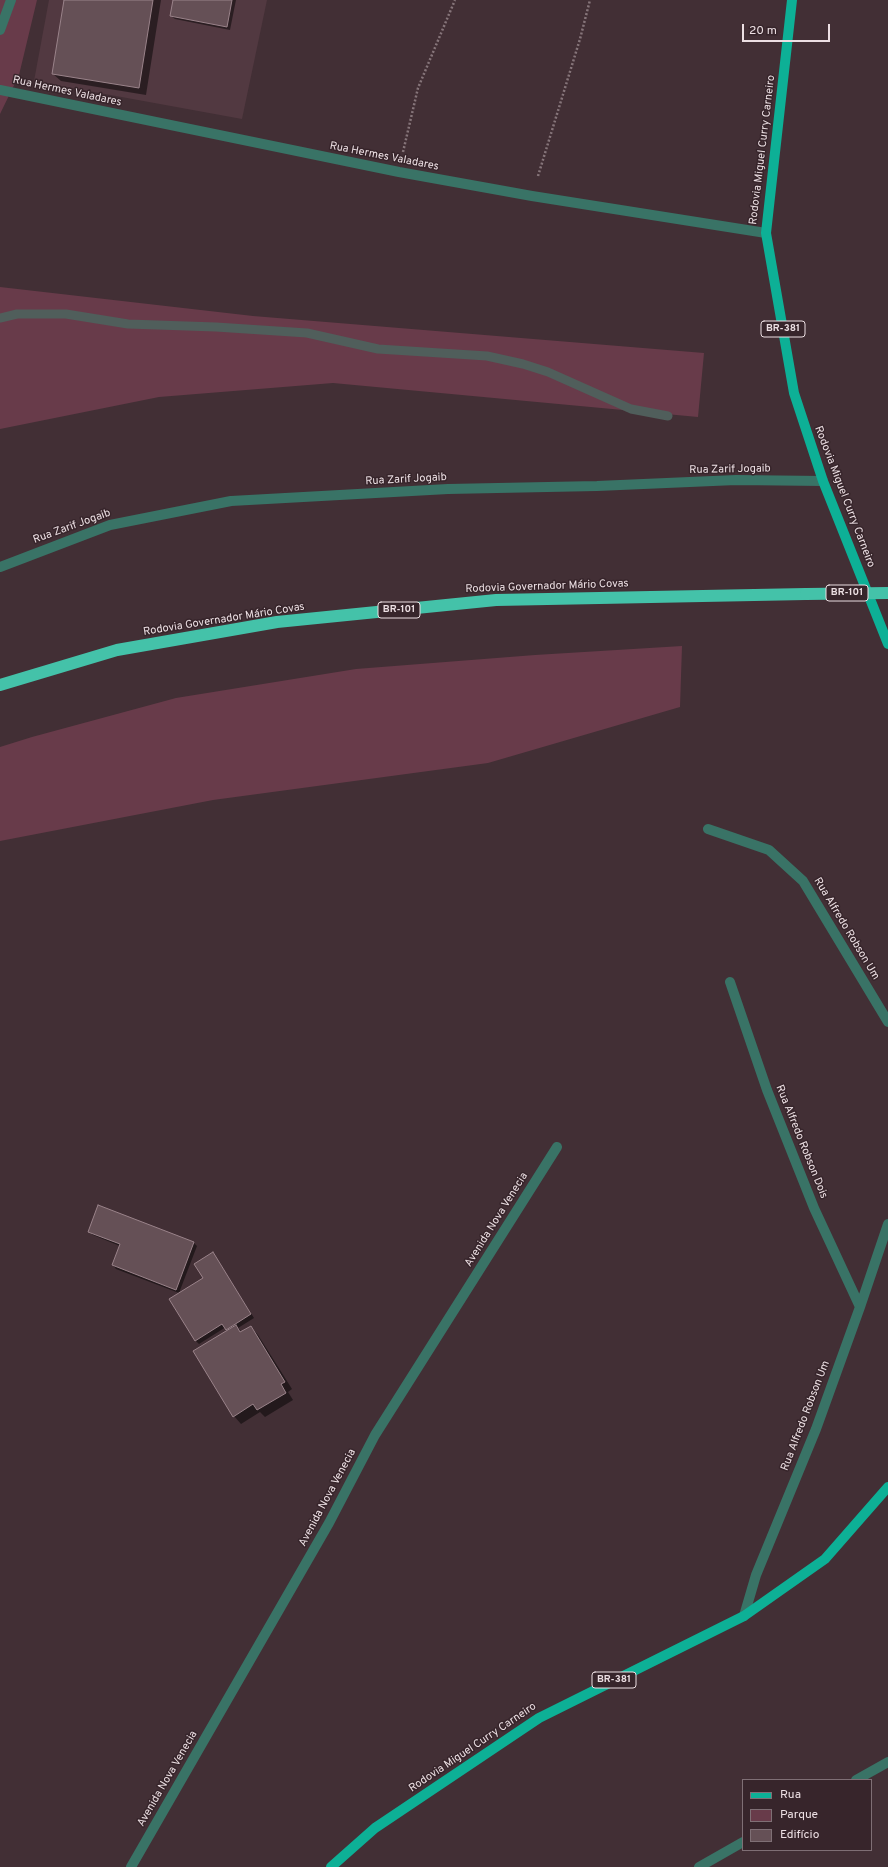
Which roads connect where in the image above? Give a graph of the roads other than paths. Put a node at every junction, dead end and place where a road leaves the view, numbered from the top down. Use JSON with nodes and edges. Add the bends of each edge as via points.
{"nodes":[{"id":1,"x":11,"y":0,"type":"edge"},
{"id":2,"x":792,"y":0,"type":"edge"},
{"id":3,"x":0,"y":30,"type":"edge"},
{"id":4,"x":0,"y":90,"type":"edge"},
{"id":5,"x":766,"y":233,"type":"junction"},
{"id":6,"x":823,"y":481,"type":"junction"},
{"id":7,"x":0,"y":567,"type":"edge"},
{"id":8,"x":888,"y":593,"type":"edge"},
{"id":9,"x":888,"y":644,"type":"edge"},
{"id":10,"x":0,"y":685,"type":"edge"},
{"id":11,"x":708,"y":829,"type":"dead end"},
{"id":12,"x":730,"y":982,"type":"dead end"},
{"id":13,"x":888,"y":1022,"type":"edge"},
{"id":14,"x":557,"y":1147,"type":"dead end"},
{"id":15,"x":888,"y":1224,"type":"edge"},
{"id":16,"x":860,"y":1307,"type":"junction"},
{"id":17,"x":888,"y":1487,"type":"edge"},
{"id":18,"x":744,"y":1616,"type":"junction"},
{"id":19,"x":888,"y":1762,"type":"edge"},
{"id":20,"x":858,"y":1779,"type":"edge"},
{"id":21,"x":742,"y":1843,"type":"edge"},
{"id":22,"x":131,"y":1867,"type":"edge"},
{"id":23,"x":331,"y":1867,"type":"edge"},
{"id":24,"x":698,"y":1867,"type":"edge"}],
"edges":[{"from":1,"to":3,"type":"street"},
{"from":2,"to":5,"type":"main road","name":"Rodovia Miguel Curry Carneiro","number":"BR-381"},
{"from":4,"to":5,"type":"street","name":"Rua Hermes Valadares","via":[[399,172]]},
{"from":5,"to":6,"type":"main road","name":"Rodovia Miguel Curry Carneiro","number":"BR-381","via":[[794,393]]},
{"from":6,"to":7,"type":"street","name":"Rua Zarif Jogaib","via":[[736,480],[448,489],[231,501],[110,525]]},
{"from":6,"to":9,"type":"main road","name":"Rodovia Miguel Curry Carneiro","number":"BR-381"},
{"from":8,"to":10,"type":"highway","name":"Rodovia Governador Mário Covas","number":"BR-101","bridge":true,"via":[[496,600],[277,622],[117,650]]},
{"from":11,"to":13,"type":"street","name":"Rua Alfredo Robson Um","via":[[769,850],[803,881]]},
{"from":12,"to":16,"type":"street","name":"Rua Alfredo Robson Dois","via":[[772,1105],[814,1208]]},
{"from":14,"to":22,"type":"street","name":"Avenida Nova Venecia","via":[[375,1435],[329,1523]]},
{"from":15,"to":16,"type":"street","name":"Rua Alfredo Robson Um"},
{"from":16,"to":18,"type":"street","name":"Rua Alfredo Robson Um","via":[[816,1429],[756,1575]]},
{"from":17,"to":18,"type":"main road","name":"Rodovia Miguel Curry Carneiro","number":"BR-381","via":[[826,1559]]},
{"from":18,"to":23,"type":"main road","name":"Rodovia Miguel Curry Carneiro","number":"BR-381","via":[[538,1718],[375,1828]]},
{"from":19,"to":20,"type":"street"},
{"from":21,"to":24,"type":"street"}]}
